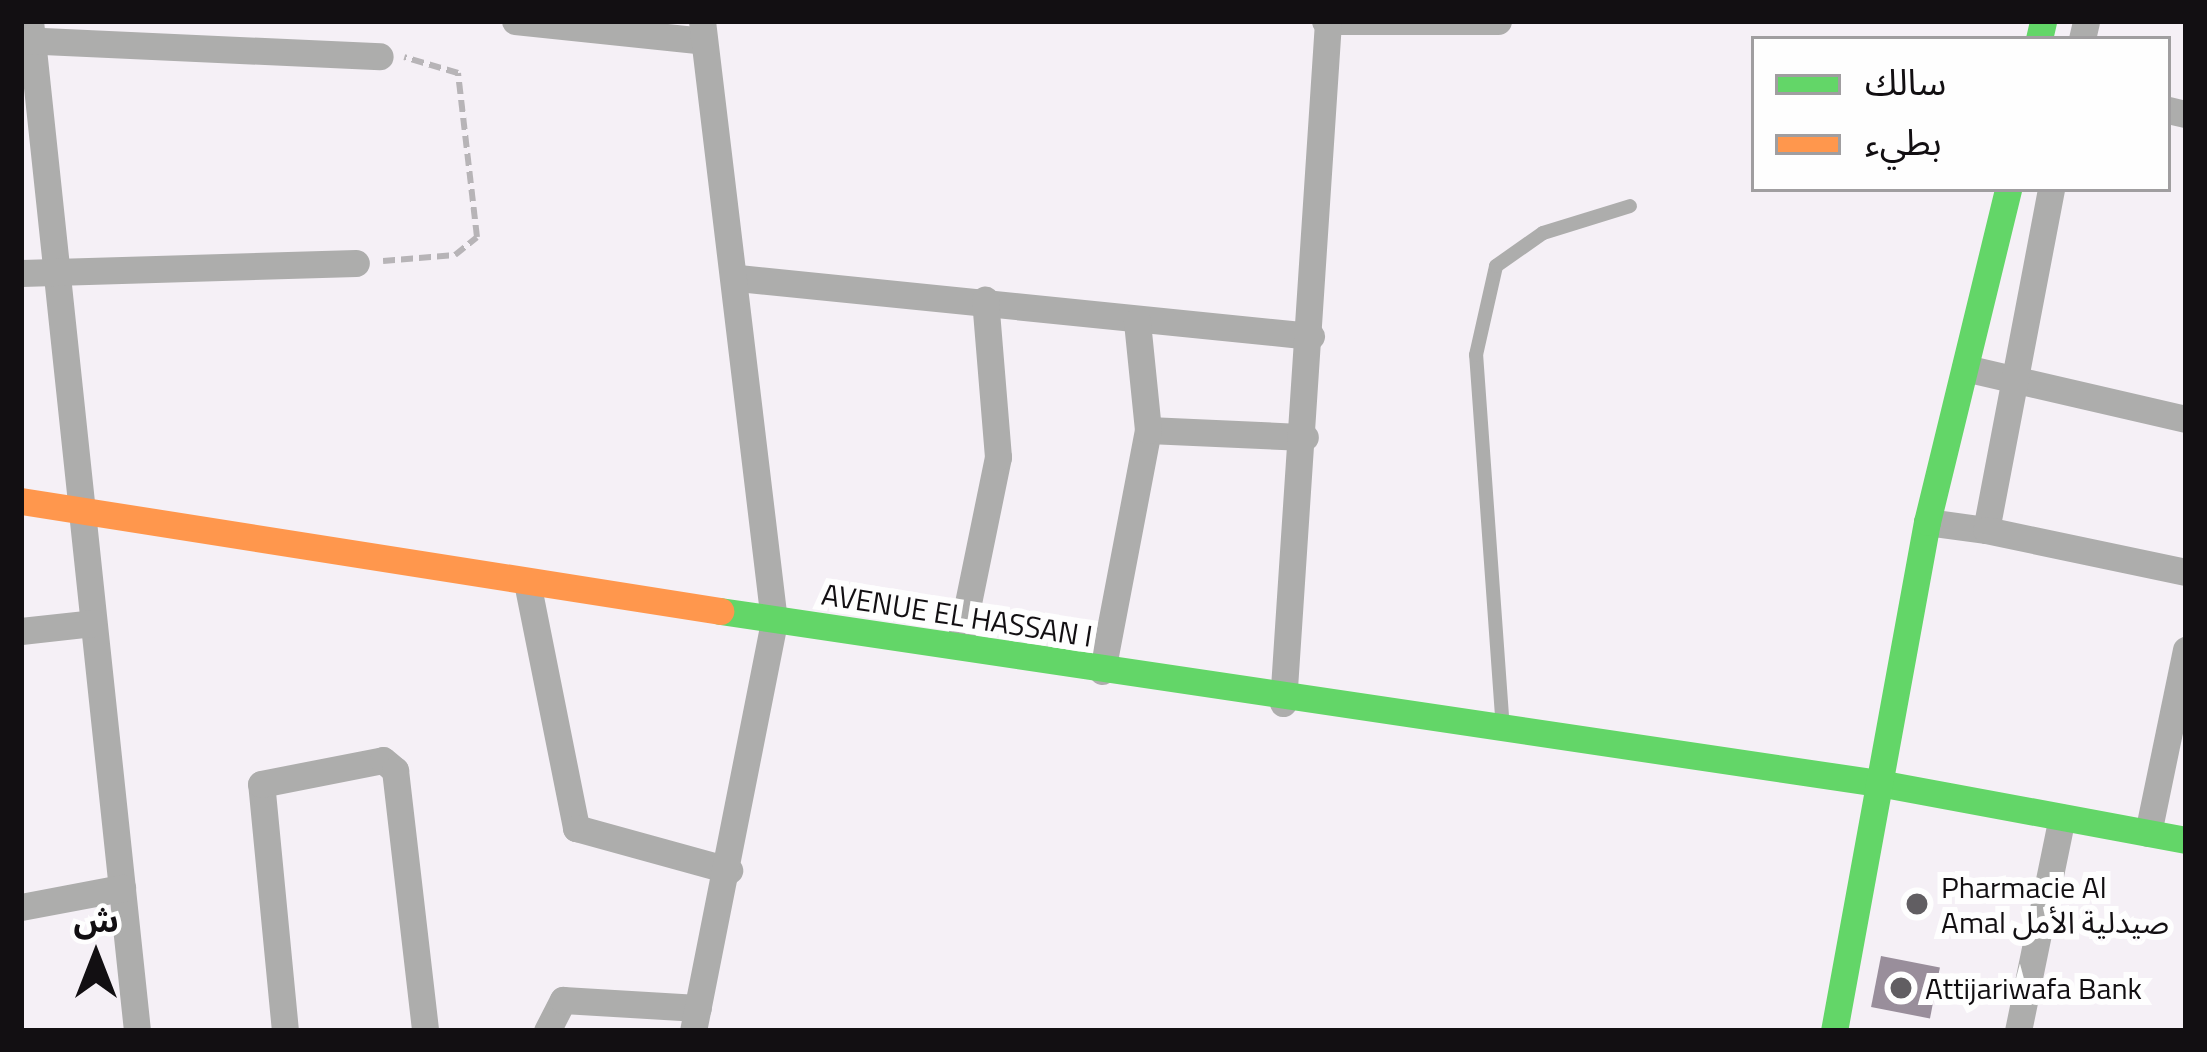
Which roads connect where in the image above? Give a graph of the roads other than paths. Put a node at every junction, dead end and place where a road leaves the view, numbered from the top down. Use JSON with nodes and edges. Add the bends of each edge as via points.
{"nodes":[{"id":1,"x":515,"y":21,"type":"edge"},
{"id":2,"x":1327,"y":21,"type":"edge"},
{"id":3,"x":1498,"y":21,"type":"edge"},
{"id":4,"x":703,"y":31,"type":"edge"},
{"id":5,"x":27,"y":34,"type":"edge"},
{"id":6,"x":380,"y":56,"type":"road end"},
{"id":7,"x":2007,"y":192,"type":"edge"},
{"id":8,"x":2050,"y":192,"type":"edge"},
{"id":9,"x":1630,"y":206,"type":"dead end"},
{"id":10,"x":356,"y":263,"type":"road end"},
{"id":11,"x":59,"y":271,"type":"junction"},
{"id":12,"x":21,"y":273,"type":"edge"},
{"id":13,"x":738,"y":278,"type":"junction"},
{"id":14,"x":985,"y":300,"type":"junction"},
{"id":15,"x":1137,"y":322,"type":"junction"},
{"id":16,"x":1311,"y":336,"type":"junction"},
{"id":17,"x":1965,"y":368,"type":"junction"},
{"id":18,"x":2012,"y":382,"type":"junction"},
{"id":19,"x":2186,"y":419,"type":"edge"},
{"id":20,"x":1148,"y":430,"type":"junction"},
{"id":21,"x":1305,"y":437,"type":"junction"},
{"id":22,"x":21,"y":501,"type":"edge"},
{"id":23,"x":84,"y":514,"type":"junction"},
{"id":24,"x":1927,"y":522,"type":"junction"},
{"id":25,"x":1986,"y":530,"type":"junction"},
{"id":26,"x":2186,"y":572,"type":"edge"},
{"id":27,"x":528,"y":587,"type":"junction"},
{"id":28,"x":774,"y":620,"type":"junction"},
{"id":29,"x":93,"y":623,"type":"junction"},
{"id":30,"x":21,"y":631,"type":"edge"},
{"id":31,"x":961,"y":642,"type":"junction"},
{"id":32,"x":2186,"y":650,"type":"edge"},
{"id":33,"x":1102,"y":671,"type":"junction"},
{"id":34,"x":1283,"y":703,"type":"junction"},
{"id":35,"x":1504,"y":730,"type":"junction"},
{"id":36,"x":1883,"y":784,"type":"junction"},
{"id":37,"x":2062,"y":818,"type":"junction"},
{"id":38,"x":2148,"y":833,"type":"junction"},
{"id":39,"x":2186,"y":840,"type":"edge"},
{"id":40,"x":730,"y":870,"type":"junction"},
{"id":41,"x":122,"y":888,"type":"junction"},
{"id":42,"x":21,"y":907,"type":"edge"},
{"id":43,"x":696,"y":1019,"type":"edge"},
{"id":44,"x":137,"y":1031,"type":"edge"},
{"id":45,"x":285,"y":1031,"type":"edge"},
{"id":46,"x":425,"y":1031,"type":"edge"},
{"id":47,"x":547,"y":1031,"type":"edge"},
{"id":48,"x":1834,"y":1031,"type":"edge"},
{"id":49,"x":2018,"y":1031,"type":"edge"}],
"edges":[{"from":1,"to":4,"type":"street"},
{"from":2,"to":3,"type":"street"},
{"from":2,"to":16,"type":"street"},
{"from":4,"to":13,"type":"street"},
{"from":5,"to":6,"type":"street"},
{"from":5,"to":11,"type":"street"},
{"from":7,"to":17,"type":"street"},
{"from":8,"to":18,"type":"street"},
{"from":9,"to":35,"type":"lane","via":[[1543,233],[1496,266],[1476,355]]},
{"from":10,"to":11,"type":"street"},
{"from":11,"to":12,"type":"street"},
{"from":11,"to":23,"type":"street"},
{"from":13,"to":14,"type":"street"},
{"from":13,"to":28,"type":"street"},
{"from":14,"to":15,"type":"street"},
{"from":14,"to":31,"type":"street","via":[[998,458]]},
{"from":15,"to":16,"type":"street"},
{"from":15,"to":20,"type":"street"},
{"from":16,"to":21,"type":"street"},
{"from":17,"to":18,"type":"street"},
{"from":17,"to":24,"type":"street"},
{"from":18,"to":19,"type":"street"},
{"from":18,"to":25,"type":"street"},
{"from":20,"to":21,"type":"street"},
{"from":20,"to":33,"type":"street"},
{"from":21,"to":34,"type":"street"},
{"from":22,"to":23,"type":"street","name":"AVENUE EL HASSAN I"},
{"from":23,"to":27,"type":"street","name":"AVENUE EL HASSAN I"},
{"from":23,"to":29,"type":"street"},
{"from":24,"to":25,"type":"street"},
{"from":24,"to":36,"type":"street"},
{"from":25,"to":26,"type":"street"},
{"from":27,"to":28,"type":"street","name":"AVENUE EL HASSAN I"},
{"from":27,"to":40,"type":"street","via":[[576,828]]},
{"from":28,"to":31,"type":"street","name":"AVENUE EL HASSAN I"},
{"from":28,"to":40,"type":"street"},
{"from":29,"to":30,"type":"street"},
{"from":29,"to":41,"type":"street"},
{"from":31,"to":33,"type":"street","name":"AVENUE EL HASSAN I"},
{"from":32,"to":38,"type":"street"},
{"from":33,"to":34,"type":"street","name":"AVENUE EL HASSAN I"},
{"from":34,"to":35,"type":"street","name":"AVENUE EL HASSAN I"},
{"from":35,"to":36,"type":"street","name":"AVENUE EL HASSAN I"},
{"from":36,"to":37,"type":"street","name":"AVENUE EL HASSAN I"},
{"from":36,"to":48,"type":"street"},
{"from":37,"to":38,"type":"street","name":"AVENUE EL HASSAN I"},
{"from":37,"to":49,"type":"street"},
{"from":38,"to":39,"type":"street","name":"AVENUE EL HASSAN I"},
{"from":40,"to":43,"type":"street"},
{"from":41,"to":42,"type":"street"},
{"from":41,"to":44,"type":"street"},
{"from":43,"to":47,"type":"street","via":[[563,1000]]},
{"from":45,"to":46,"type":"street","via":[[262,784],[383,760],[395,770]]}]}
